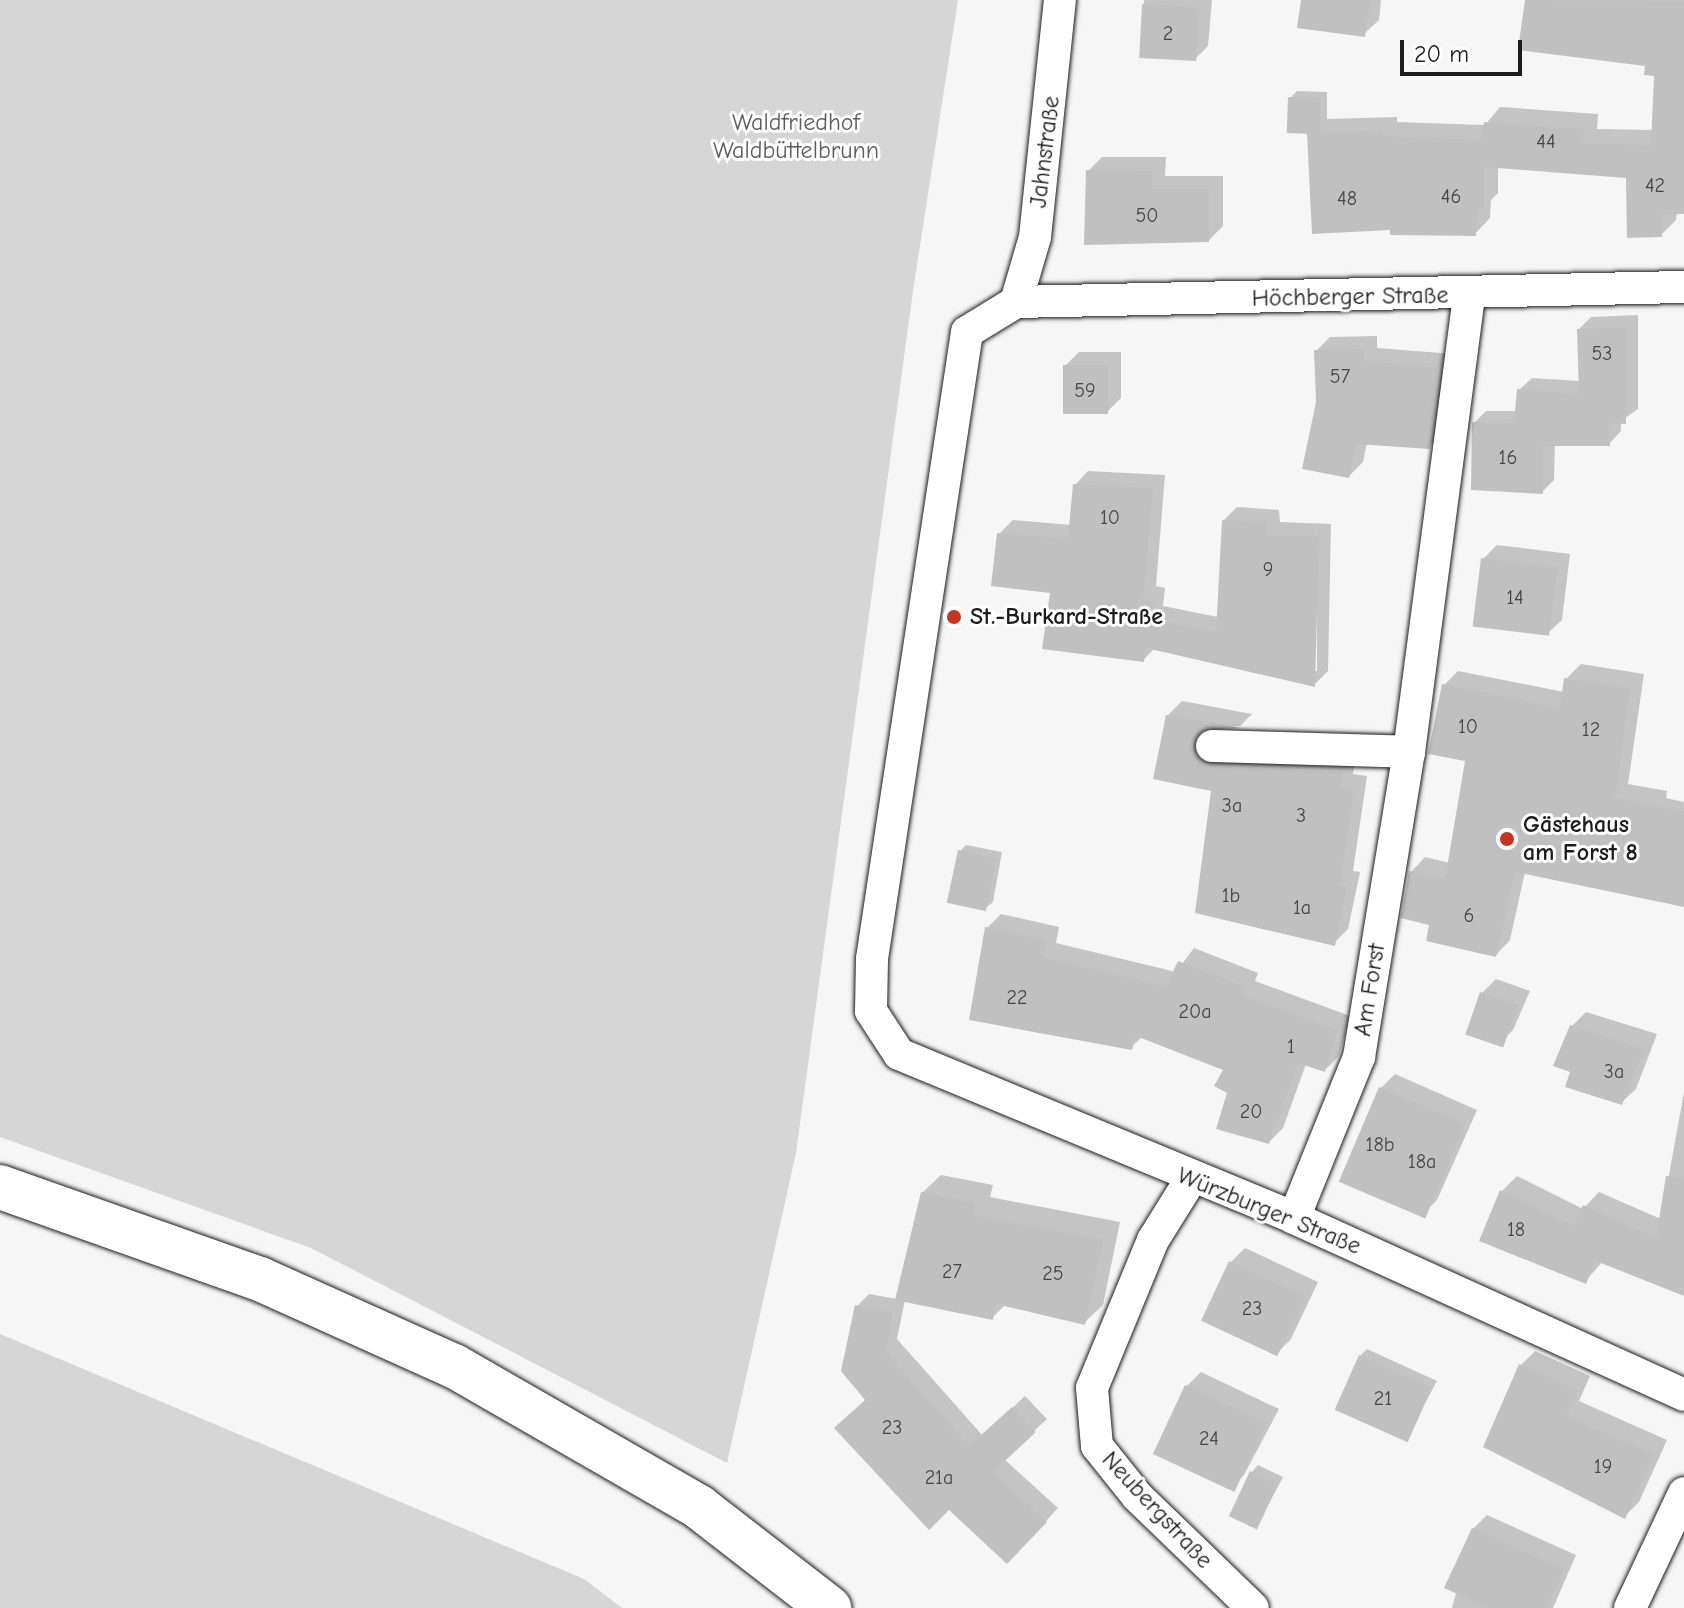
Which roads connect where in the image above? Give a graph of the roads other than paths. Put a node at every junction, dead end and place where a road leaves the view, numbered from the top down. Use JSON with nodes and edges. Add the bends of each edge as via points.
{"nodes":[{"id":1,"x":1060,"y":0,"type":"edge"},
{"id":2,"x":1684,"y":287,"type":"edge"},
{"id":3,"x":1469,"y":296,"type":"junction"},
{"id":4,"x":1016,"y":302,"type":"junction"},
{"id":5,"x":1212,"y":746,"type":"dead end"},
{"id":6,"x":1409,"y":752,"type":"junction"},
{"id":7,"x":1191,"y":1179,"type":"junction"},
{"id":8,"x":0,"y":1187,"type":"edge"},
{"id":9,"x":1294,"y":1218,"type":"junction"},
{"id":10,"x":1684,"y":1395,"type":"edge"},
{"id":11,"x":1684,"y":1493,"type":"edge"},
{"id":12,"x":829,"y":1608,"type":"edge"},
{"id":13,"x":1253,"y":1608,"type":"edge"},
{"id":14,"x":1630,"y":1608,"type":"edge"}],
"edges":[{"from":1,"to":4,"type":"street","name":"Jahnstraße","via":[[1035,237]]},
{"from":2,"to":3,"type":"street","name":"Höchberger Straße"},
{"from":3,"to":4,"type":"street","name":"Höchberger Straße"},
{"from":3,"to":6,"type":"street","name":"Am Forst"},
{"from":4,"to":7,"type":"street","name":"Würzburger Straße","via":[[967,332],[872,959],[871,1011],[899,1054]]},
{"from":5,"to":6,"type":"street"},
{"from":6,"to":9,"type":"street","name":"Am Forst","via":[[1359,1057]]},
{"from":7,"to":9,"type":"street","name":"Würzburger Straße"},
{"from":7,"to":13,"type":"street","name":"Neubergstraße","via":[[1153,1240],[1092,1388],[1097,1446],[1137,1496]]},
{"from":8,"to":12,"type":"main road","via":[[260,1279],[454,1366],[699,1507]]},
{"from":9,"to":10,"type":"street","name":"Würzburger Straße"},
{"from":11,"to":14,"type":"street"}]}
